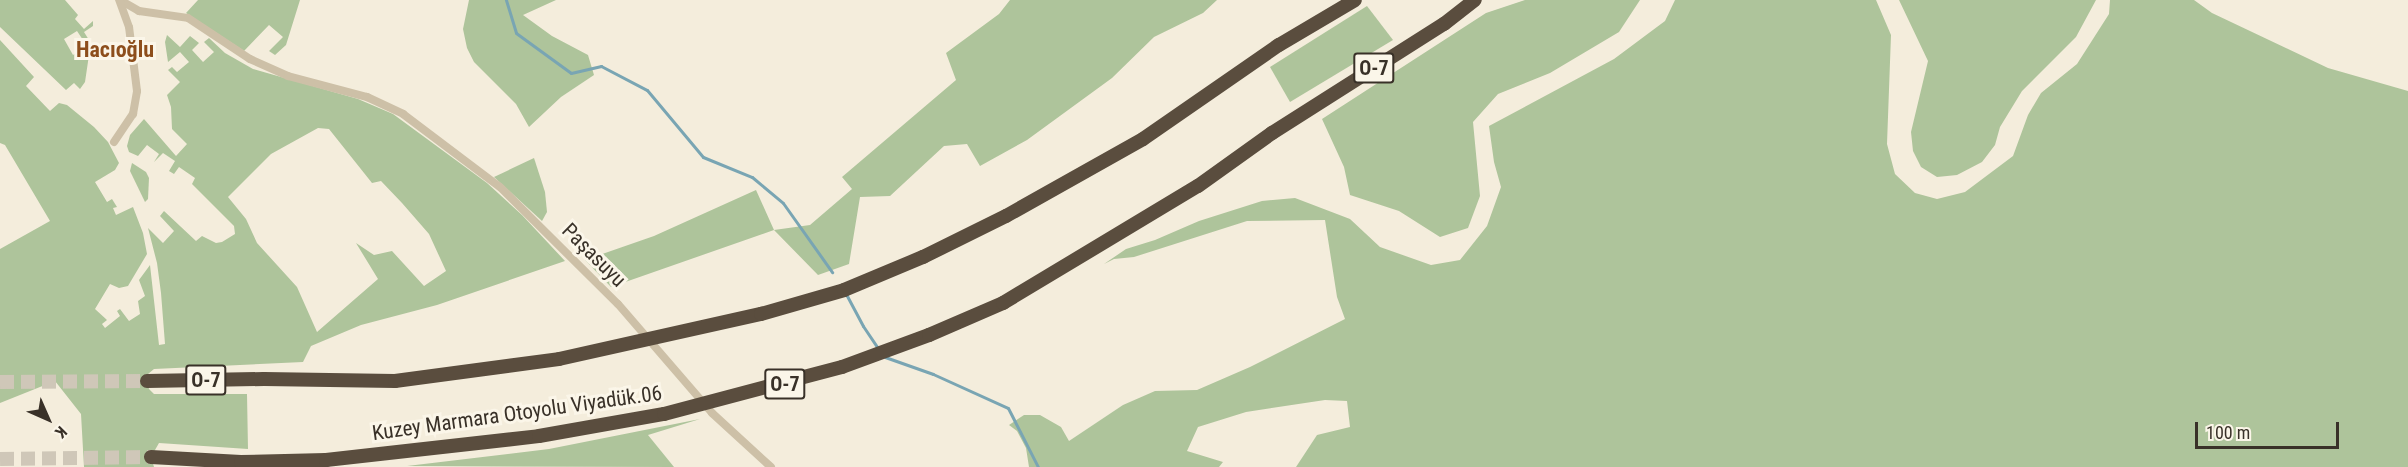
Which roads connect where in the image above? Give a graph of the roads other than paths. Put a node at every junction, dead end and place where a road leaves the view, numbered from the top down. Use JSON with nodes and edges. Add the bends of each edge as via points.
{"nodes":[{"id":1,"x":119,"y":0,"type":"edge"},
{"id":2,"x":1355,"y":0,"type":"edge"},
{"id":3,"x":1474,"y":0,"type":"edge"},
{"id":4,"x":114,"y":142,"type":"dead end"},
{"id":5,"x":147,"y":381,"type":"tunnel mouth"},
{"id":6,"x":151,"y":457,"type":"tunnel mouth"},
{"id":7,"x":771,"y":467,"type":"edge"}],
"edges":[{"from":1,"to":4,"type":"street","via":[[129,27],[137,91],[134,114]]},
{"from":1,"to":7,"type":"street","name":"Paşasuyu","via":[[139,11],[188,18],[250,59],[288,76],[367,97],[403,114],[500,187],[618,304],[712,414]]},
{"from":2,"to":5,"type":"highway","number":"O-7","bridge":true,"via":[[1279,45],[1143,139],[923,258],[844,290],[761,314],[559,359],[395,381]]},
{"from":3,"to":6,"type":"highway","name":"Kuzey Marmara Otoyolu Viyadük.06","number":"O-7","bridge":true,"via":[[1444,24],[1272,133],[1198,186],[1003,303],[842,367],[664,414],[539,435],[326,460],[241,462]]}]}
